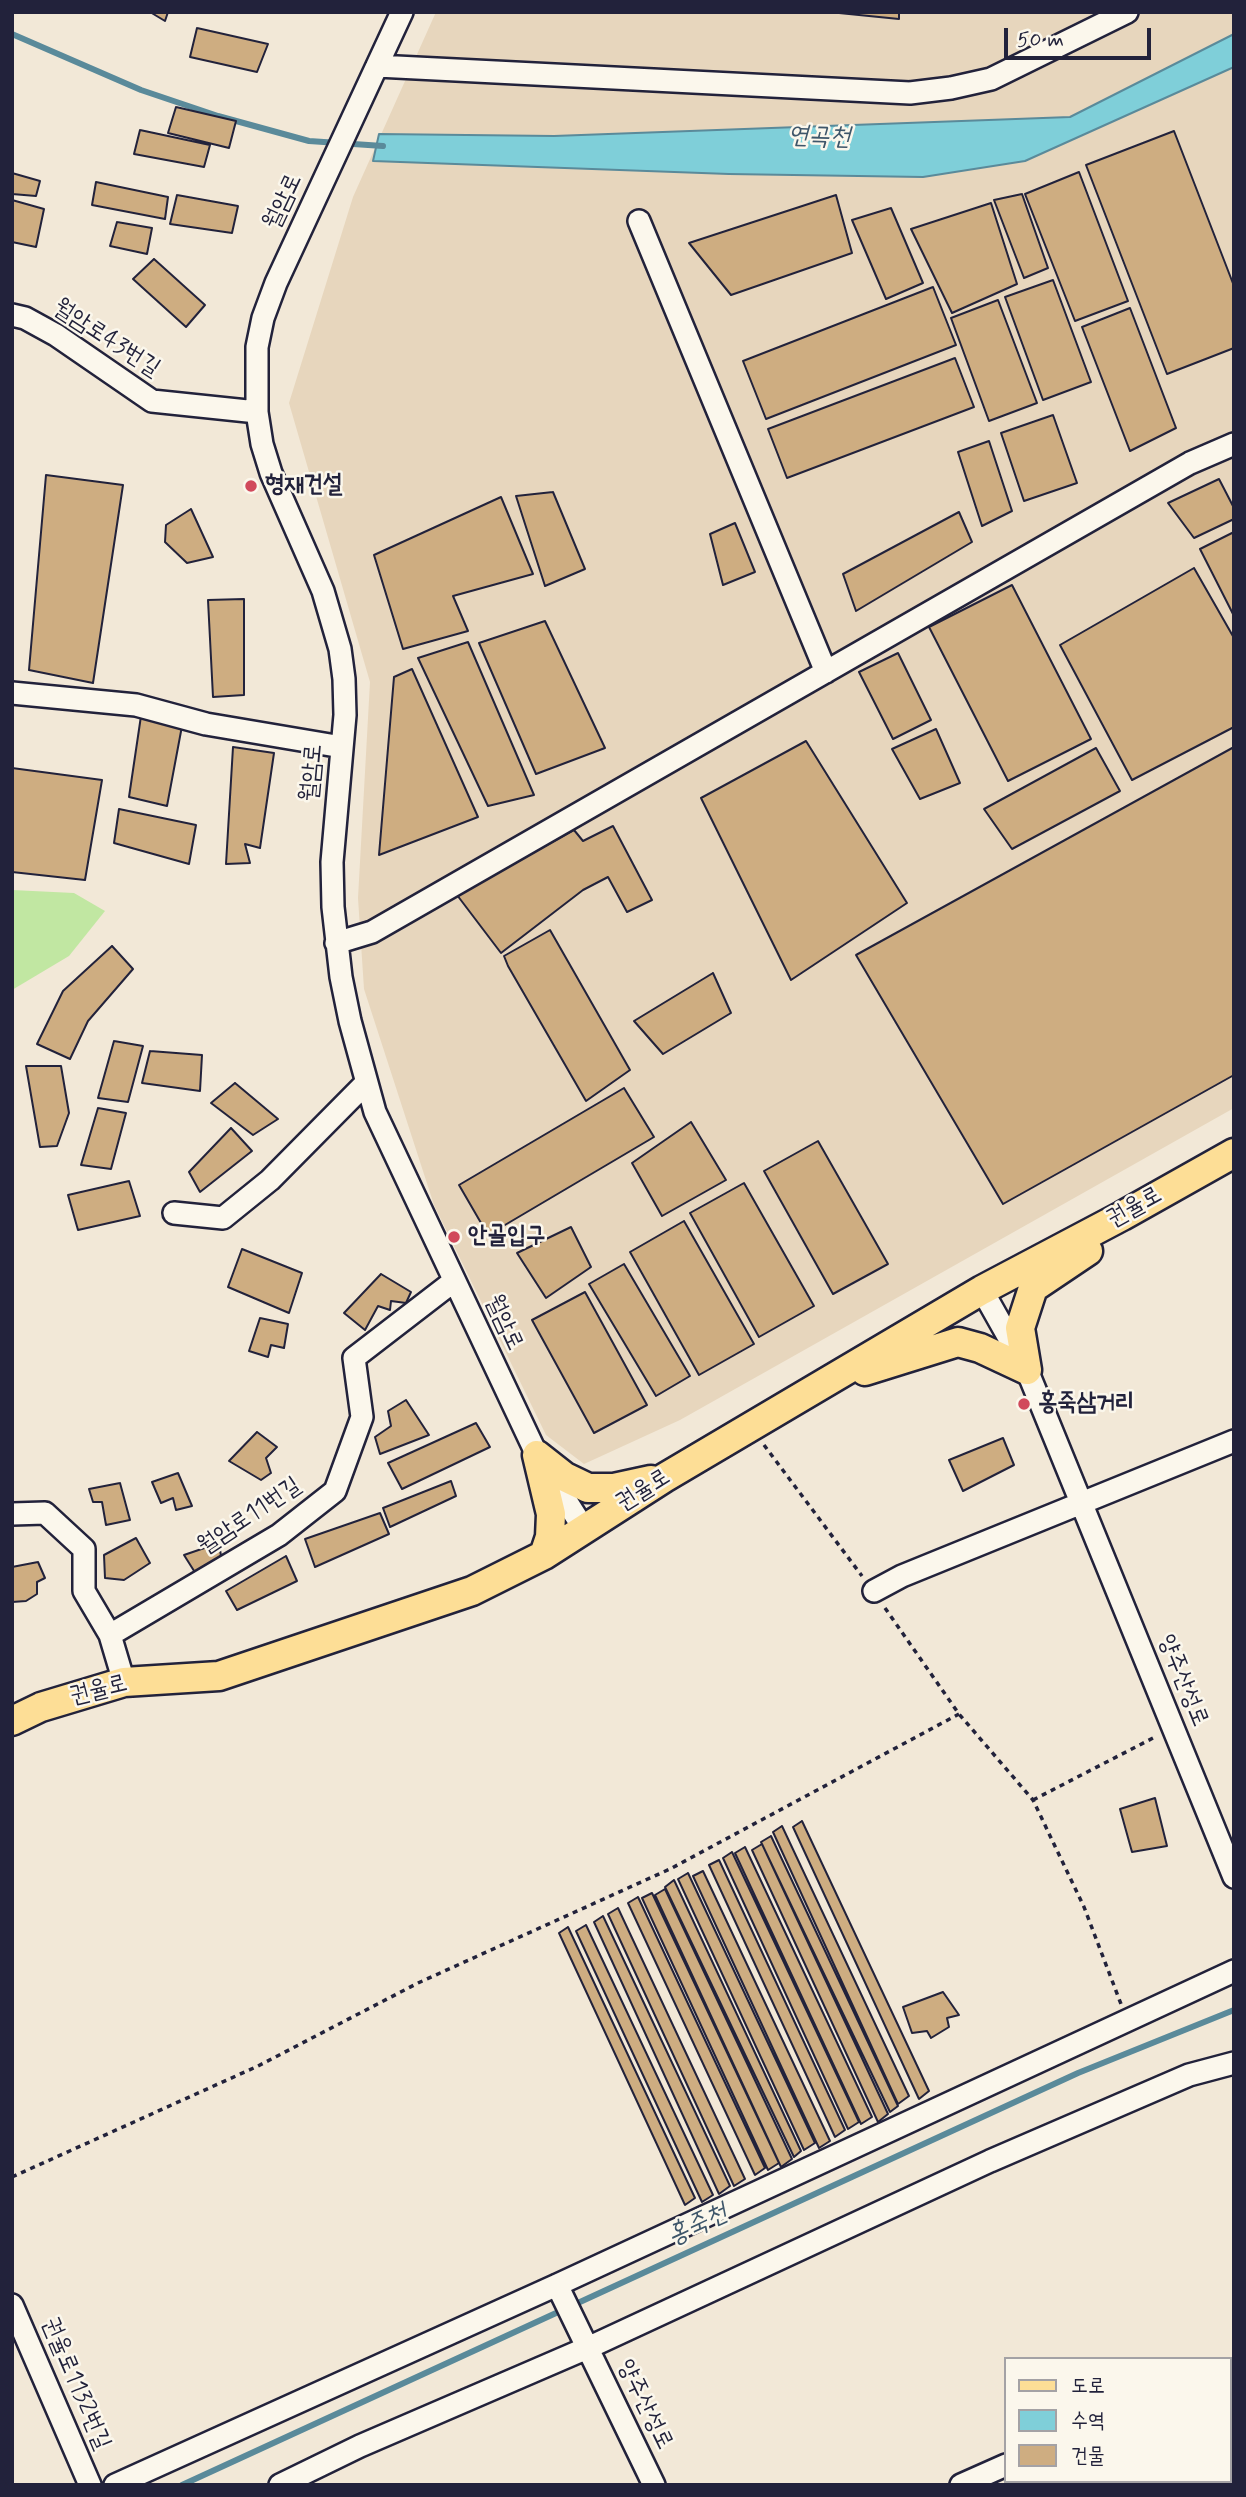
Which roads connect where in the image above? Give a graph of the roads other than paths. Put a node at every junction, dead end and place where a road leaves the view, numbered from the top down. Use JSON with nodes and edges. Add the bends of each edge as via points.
{"nodes":[{"id":1,"x":402,"y":12,"type":"edge"},
{"id":2,"x":1127,"y":12,"type":"edge"},
{"id":3,"x":377,"y":66,"type":"junction"},
{"id":4,"x":639,"y":220,"type":"dead end"},
{"id":5,"x":12,"y":315,"type":"edge"},
{"id":6,"x":257,"y":412,"type":"junction"},
{"id":7,"x":1234,"y":444,"type":"edge"},
{"id":8,"x":826,"y":672,"type":"junction"},
{"id":9,"x":12,"y":693,"type":"edge"},
{"id":10,"x":342,"y":747,"type":"junction"},
{"id":11,"x":336,"y":943,"type":"junction"},
{"id":12,"x":366,"y":1083,"type":"junction"},
{"id":13,"x":1234,"y":1153,"type":"edge"},
{"id":14,"x":174,"y":1213,"type":"dead end"},
{"id":15,"x":1122,"y":1216,"type":"junction"},
{"id":16,"x":454,"y":1281,"type":"junction"},
{"id":17,"x":982,"y":1290,"type":"junction"},
{"id":18,"x":1027,"y":1370,"type":"junction"},
{"id":19,"x":825,"y":1382,"type":"junction"},
{"id":20,"x":1234,"y":1441,"type":"edge"},
{"id":21,"x":537,"y":1455,"type":"junction"},
{"id":22,"x":664,"y":1478,"type":"junction"},
{"id":23,"x":1082,"y":1504,"type":"junction"},
{"id":24,"x":12,"y":1514,"type":"edge"},
{"id":25,"x":584,"y":1530,"type":"junction"},
{"id":26,"x":544,"y":1555,"type":"junction"},
{"id":27,"x":874,"y":1591,"type":"road end"},
{"id":28,"x":110,"y":1635,"type":"junction"},
{"id":29,"x":124,"y":1682,"type":"junction"},
{"id":30,"x":12,"y":1721,"type":"edge"},
{"id":31,"x":1234,"y":1877,"type":"edge"},
{"id":32,"x":1234,"y":1971,"type":"edge"},
{"id":33,"x":1234,"y":2063,"type":"edge"},
{"id":34,"x":557,"y":2285,"type":"junction"},
{"id":35,"x":12,"y":2305,"type":"edge"},
{"id":36,"x":588,"y":2347,"type":"junction"},
{"id":37,"x":1004,"y":2466,"type":"edge"},
{"id":38,"x":90,"y":2485,"type":"edge"},
{"id":39,"x":115,"y":2485,"type":"edge"},
{"id":40,"x":280,"y":2485,"type":"edge"},
{"id":41,"x":654,"y":2485,"type":"edge"},
{"id":42,"x":961,"y":2485,"type":"edge"}],
"edges":[{"from":1,"to":3,"type":"street","name":"월암로"},
{"from":2,"to":3,"type":"street","via":[[991,79],[910,93]]},
{"from":3,"to":6,"type":"street","name":"월암로","via":[[263,318],[257,347]]},
{"from":4,"to":8,"type":"street"},
{"from":5,"to":6,"type":"street","name":"월암로43번길","via":[[56,335],[152,401]]},
{"from":6,"to":10,"type":"street","name":"월암로","via":[[276,489],[332,617],[344,679]]},
{"from":7,"to":8,"type":"street","via":[[1190,463]]},
{"from":8,"to":11,"type":"street","via":[[384,926]]},
{"from":9,"to":10,"type":"street","via":[[136,705],[206,724]]},
{"from":10,"to":11,"type":"street","name":"월암로","via":[[332,863]]},
{"from":11,"to":12,"type":"street","name":"월암로"},
{"from":12,"to":14,"type":"street","via":[[270,1180],[223,1218]]},
{"from":12,"to":16,"type":"street","name":"월암로","via":[[390,1149]]},
{"from":13,"to":15,"type":"main road","name":"권율로"},
{"from":15,"to":17,"type":"main road","name":"권율로"},
{"from":15,"to":18,"type":"main road","via":[[1098,1245],[1033,1288],[1020,1328]]},
{"from":16,"to":21,"type":"street","name":"월암로"},
{"from":16,"to":28,"type":"street","name":"월암로11번길","via":[[354,1358],[362,1417],[335,1491],[279,1535]]},
{"from":17,"to":18,"type":"street","name":"양주산성로"},
{"from":17,"to":19,"type":"main road","name":"권율로"},
{"from":18,"to":19,"type":"main road","via":[[958,1342]]},
{"from":18,"to":23,"type":"street","name":"양주산성로"},
{"from":19,"to":22,"type":"main road","name":"권율로"},
{"from":20,"to":23,"type":"street"},
{"from":21,"to":22,"type":"main road","via":[[588,1488]]},
{"from":21,"to":25,"type":"street","name":"월암로"},
{"from":21,"to":26,"type":"main road","via":[[551,1514],[551,1537]]},
{"from":22,"to":25,"type":"main road","name":"권율로"},
{"from":23,"to":27,"type":"street"},
{"from":23,"to":31,"type":"street","name":"양주산성로"},
{"from":24,"to":28,"type":"street","via":[[45,1513],[84,1549],[84,1591]]},
{"from":25,"to":26,"type":"main road","name":"권율로"},
{"from":26,"to":29,"type":"main road","name":"권율로","via":[[472,1591],[219,1676]]},
{"from":28,"to":29,"type":"street"},
{"from":29,"to":30,"type":"main road","name":"권율로","via":[[41,1707]]},
{"from":32,"to":34,"type":"street"},
{"from":33,"to":36,"type":"street","via":[[1189,2075],[990,2161]]},
{"from":34,"to":36,"type":"street","name":"양주산성로"},
{"from":34,"to":39,"type":"street"},
{"from":35,"to":38,"type":"street","name":"권율로1132번길"},
{"from":36,"to":40,"type":"street"},
{"from":36,"to":41,"type":"street","name":"양주산성로"},
{"from":37,"to":42,"type":"street"}]}
